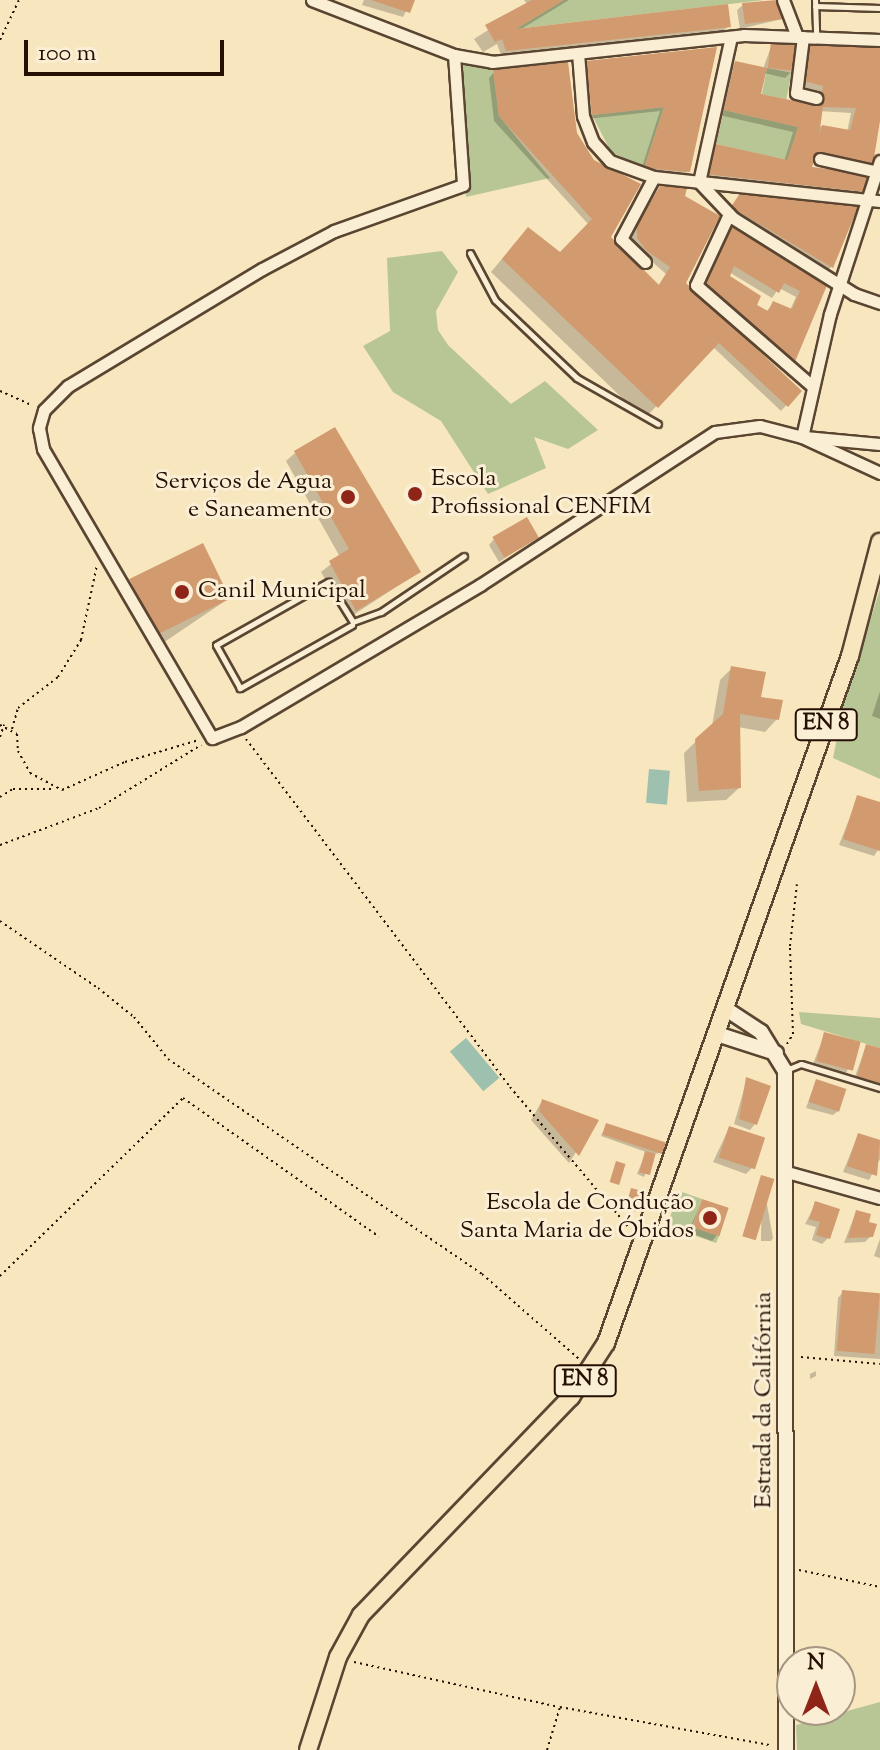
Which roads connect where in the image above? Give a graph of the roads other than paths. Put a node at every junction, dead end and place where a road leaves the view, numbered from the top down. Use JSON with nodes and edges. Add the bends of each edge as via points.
{"nodes":[{"id":1,"x":312,"y":0,"type":"edge"},
{"id":2,"x":783,"y":0,"type":"edge"},
{"id":3,"x":815,"y":3,"type":"edge"},
{"id":4,"x":880,"y":8,"type":"edge"},
{"id":5,"x":731,"y":37,"type":"junction"},
{"id":6,"x":805,"y":37,"type":"junction"},
{"id":7,"x":880,"y":40,"type":"edge"},
{"id":8,"x":578,"y":53,"type":"junction"},
{"id":9,"x":454,"y":55,"type":"junction"},
{"id":10,"x":816,"y":98,"type":"dead end"},
{"id":11,"x":820,"y":159,"type":"dead end"},
{"id":12,"x":879,"y":166,"type":"edge"},
{"id":13,"x":654,"y":177,"type":"junction"},
{"id":14,"x":699,"y":182,"type":"junction"},
{"id":15,"x":875,"y":200,"type":"edge"},
{"id":16,"x":729,"y":214,"type":"junction"},
{"id":17,"x":470,"y":253,"type":"dead end"},
{"id":18,"x":645,"y":262,"type":"dead end"},
{"id":19,"x":840,"y":283,"type":"junction"},
{"id":20,"x":880,"y":303,"type":"edge"},
{"id":21,"x":812,"y":386,"type":"junction"},
{"id":22,"x":658,"y":424,"type":"dead end"},
{"id":23,"x":802,"y":437,"type":"junction"},
{"id":24,"x":880,"y":444,"type":"edge"},
{"id":25,"x":880,"y":473,"type":"edge"},
{"id":26,"x":880,"y":542,"type":"edge"},
{"id":27,"x":464,"y":556,"type":"dead end"},
{"id":28,"x":352,"y":625,"type":"dead end"},
{"id":29,"x":726,"y":1009,"type":"junction"},
{"id":30,"x":717,"y":1034,"type":"junction"},
{"id":31,"x":780,"y":1061,"type":"junction"},
{"id":32,"x":880,"y":1088,"type":"edge"},
{"id":33,"x":787,"y":1172,"type":"junction"},
{"id":34,"x":880,"y":1198,"type":"edge"},
{"id":35,"x":786,"y":1749,"type":"edge"},
{"id":36,"x":308,"y":1750,"type":"edge"}],
"edges":[{"from":1,"to":9,"type":"street"},
{"from":2,"to":6,"type":"street"},
{"from":3,"to":4,"type":"lane"},
{"from":3,"to":6,"type":"lane"},
{"from":5,"to":6,"type":"street"},
{"from":5,"to":8,"type":"street"},
{"from":5,"to":14,"type":"street"},
{"from":6,"to":7,"type":"street"},
{"from":6,"to":10,"type":"street","via":[[796,93]]},
{"from":8,"to":9,"type":"street","via":[[492,62]]},
{"from":8,"to":13,"type":"street","via":[[583,116],[593,142],[610,161]]},
{"from":9,"to":23,"type":"street","via":[[463,185],[334,231],[262,269],[68,386],[44,410],[39,428],[43,449],[212,738],[238,728],[550,542],[715,432],[760,426]]},
{"from":11,"to":12,"type":"street"},
{"from":12,"to":15,"type":"street"},
{"from":13,"to":14,"type":"street"},
{"from":13,"to":18,"type":"street","via":[[621,239]]},
{"from":14,"to":15,"type":"street"},
{"from":14,"to":16,"type":"street"},
{"from":15,"to":19,"type":"street"},
{"from":16,"to":19,"type":"street"},
{"from":16,"to":21,"type":"street","via":[[696,285]]},
{"from":17,"to":22,"type":"lane","via":[[495,300],[577,378]]},
{"from":19,"to":20,"type":"street"},
{"from":19,"to":21,"type":"street"},
{"from":21,"to":23,"type":"street"},
{"from":23,"to":24,"type":"street"},
{"from":23,"to":25,"type":"street"},
{"from":26,"to":29,"type":"main road","number":"EN 8","via":[[850,656]]},
{"from":27,"to":28,"type":"lane","via":[[381,612],[353,622],[328,582],[216,645],[240,688]]},
{"from":29,"to":30,"type":"main road","number":"EN 8"},
{"from":29,"to":31,"type":"street","via":[[751,1023]]},
{"from":30,"to":31,"type":"street"},
{"from":30,"to":36,"type":"main road","number":"EN 8","via":[[591,1371],[371,1603],[338,1657]]},
{"from":31,"to":32,"type":"lane"},
{"from":31,"to":33,"type":"street","name":"Estrada da Califórnia"},
{"from":33,"to":34,"type":"street"},
{"from":33,"to":35,"type":"street","name":"Estrada da Califórnia"}]}
